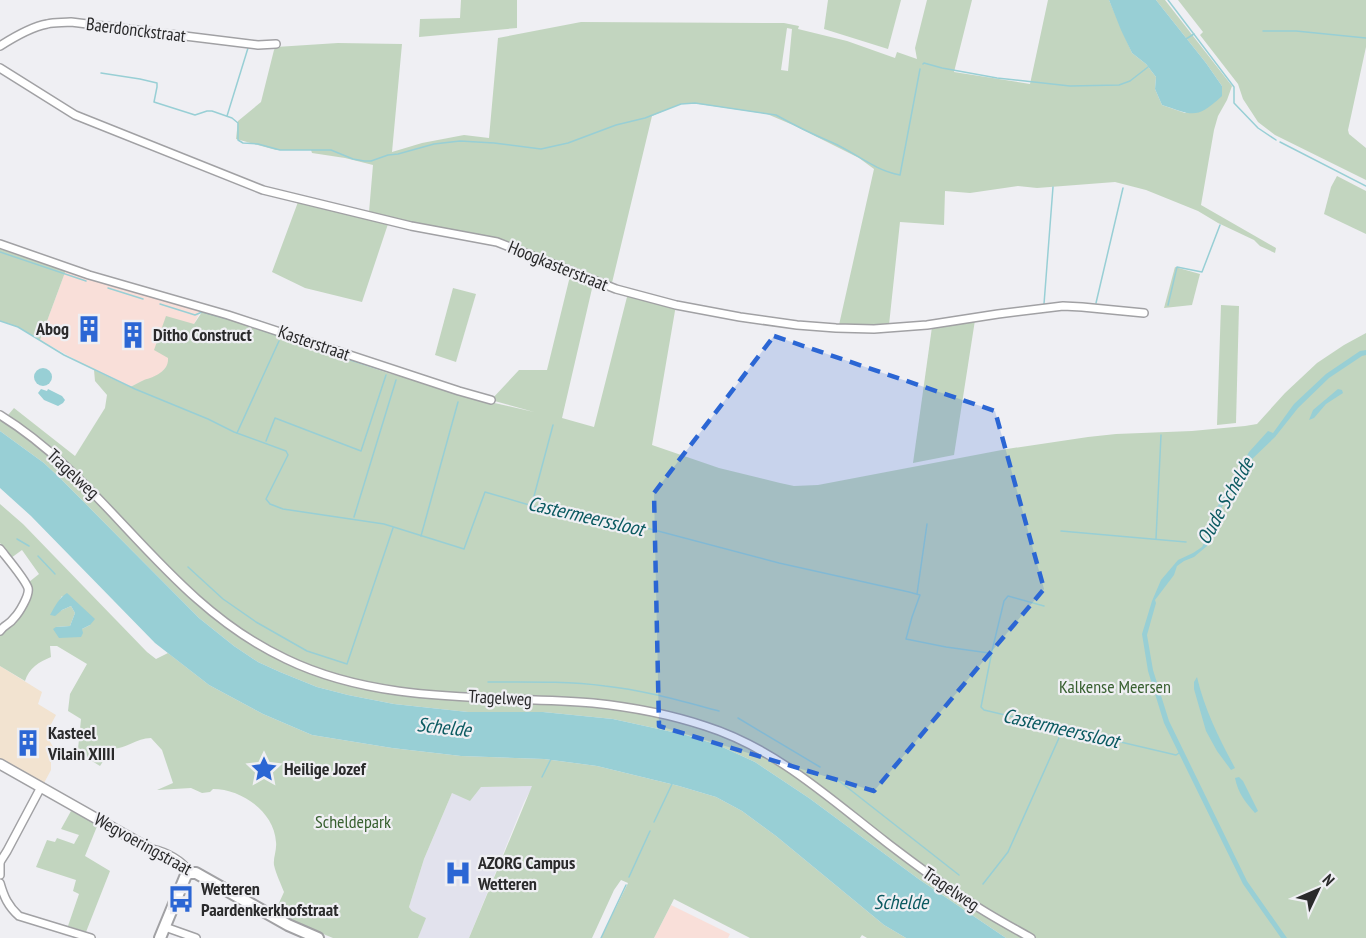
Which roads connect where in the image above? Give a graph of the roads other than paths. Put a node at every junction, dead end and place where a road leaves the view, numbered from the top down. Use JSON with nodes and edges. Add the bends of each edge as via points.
{"nodes":[{"id":1,"x":276,"y":44,"type":"dead end"},
{"id":2,"x":0,"y":46,"type":"edge"},
{"id":3,"x":0,"y":68,"type":"edge"},
{"id":4,"x":0,"y":244,"type":"edge"},
{"id":5,"x":1144,"y":313,"type":"dead end"},
{"id":6,"x":490,"y":400,"type":"dead end"},
{"id":7,"x":0,"y":416,"type":"edge"},
{"id":8,"x":2,"y":551,"type":"edge"},
{"id":9,"x":0,"y":631,"type":"edge"},
{"id":10,"x":0,"y":764,"type":"edge"},
{"id":11,"x":41,"y":787,"type":"junction"},
{"id":12,"x":0,"y":861,"type":"edge"},
{"id":13,"x":190,"y":873,"type":"junction"},
{"id":14,"x":0,"y":875,"type":"edge"},
{"id":15,"x":0,"y":883,"type":"edge"},
{"id":16,"x":165,"y":927,"type":"junction"},
{"id":17,"x":72,"y":935,"type":"edge"},
{"id":18,"x":91,"y":938,"type":"edge"},
{"id":19,"x":160,"y":938,"type":"edge"},
{"id":20,"x":196,"y":938,"type":"edge"},
{"id":21,"x":318,"y":938,"type":"edge"},
{"id":22,"x":1031,"y":938,"type":"edge"}],
"edges":[{"from":1,"to":2,"type":"street","name":"Baerdonckstraat","via":[[71,22],[42,25]]},
{"from":3,"to":5,"type":"street","name":"Hoogkasterstraat","via":[[75,115],[263,190],[497,243],[616,289],[676,305],[836,328],[927,326],[1063,306]]},
{"from":4,"to":6,"type":"street","name":"Kasterstraat"},
{"from":7,"to":22,"type":"street","name":"Tragelweg","via":[[68,467],[197,599],[267,650],[322,675],[385,690],[615,706],[708,726],[778,760],[966,900]]},
{"from":8,"to":9,"type":"street","via":[[24,581],[28,595],[15,618]]},
{"from":10,"to":11,"type":"street","name":"Wegvoeringstraat"},
{"from":11,"to":12,"type":"street"},
{"from":11,"to":13,"type":"street","name":"Wegvoeringstraat","via":[[162,852]]},
{"from":12,"to":14,"type":"street"},
{"from":13,"to":16,"type":"main road"},
{"from":13,"to":21,"type":"main road","name":"Wegvoeringstraat"},
{"from":15,"to":17,"type":"street","via":[[5,901],[19,916]]},
{"from":16,"to":19,"type":"main road"},
{"from":16,"to":20,"type":"street"},
{"from":17,"to":18,"type":"street"}]}
